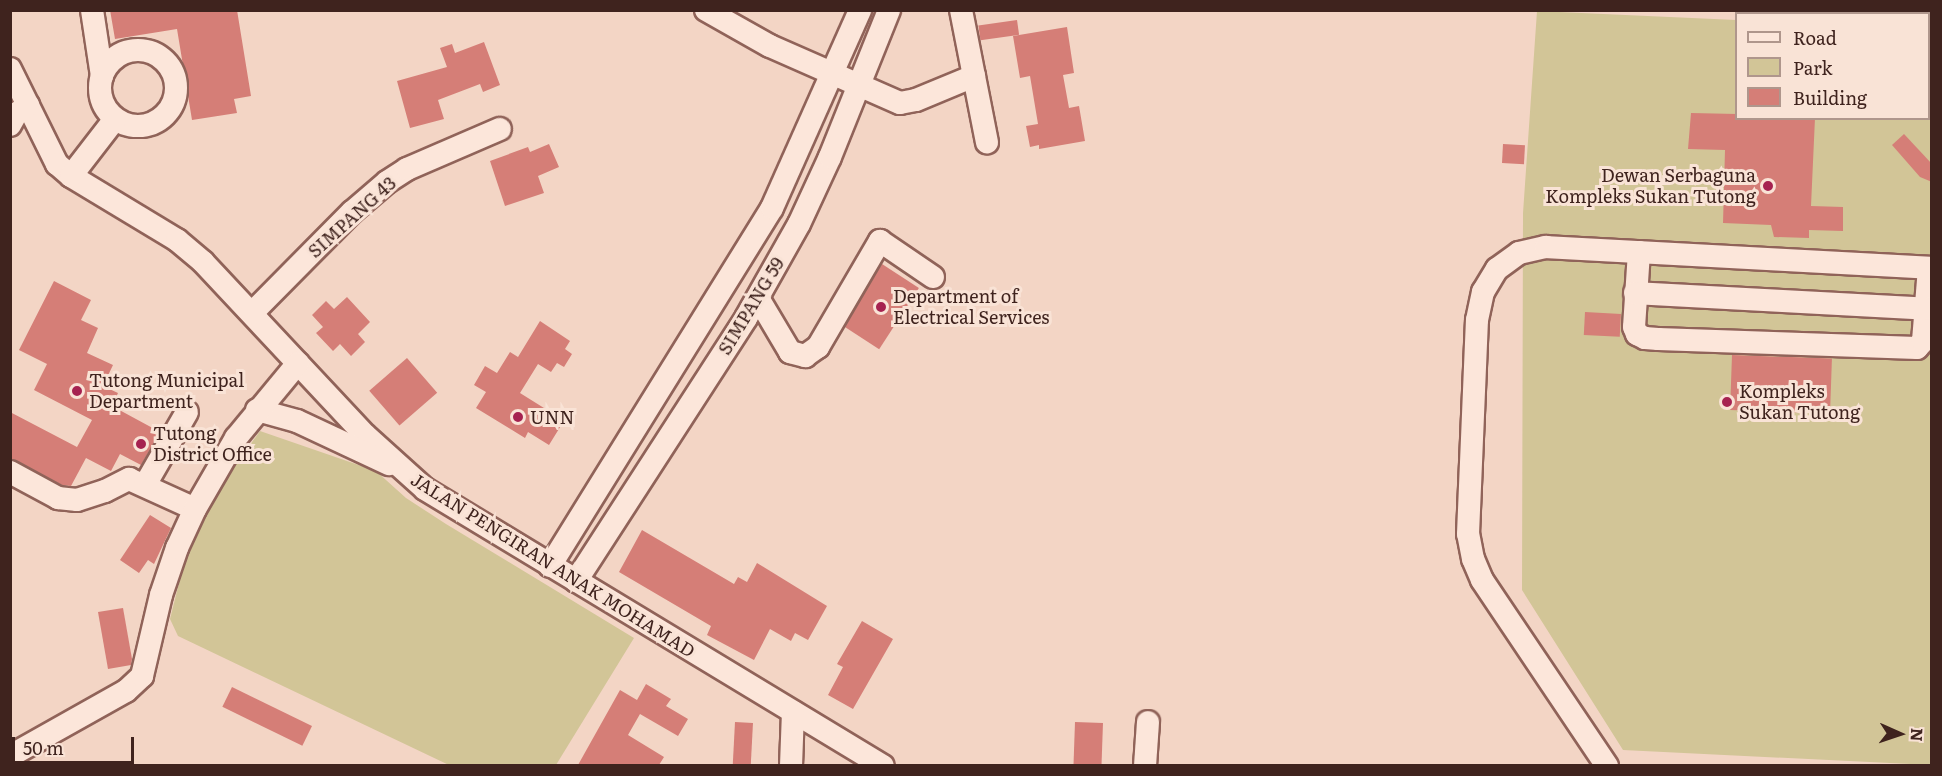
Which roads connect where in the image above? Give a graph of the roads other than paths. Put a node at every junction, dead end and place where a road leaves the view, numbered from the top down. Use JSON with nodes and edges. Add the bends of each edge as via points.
{"nodes":[{"id":1,"x":92,"y":10,"type":"edge"},
{"id":2,"x":706,"y":10,"type":"edge"},
{"id":3,"x":860,"y":10,"type":"edge"},
{"id":4,"x":890,"y":10,"type":"edge"},
{"id":5,"x":961,"y":10,"type":"edge"},
{"id":6,"x":11,"y":69,"type":"edge"},
{"id":7,"x":833,"y":73,"type":"junction"},
{"id":8,"x":102,"y":76,"type":"junction"},
{"id":9,"x":974,"y":76,"type":"junction"},
{"id":10,"x":860,"y":86,"type":"junction"},
{"id":11,"x":28,"y":105,"type":"junction"},
{"id":12,"x":116,"y":119,"type":"junction"},
{"id":13,"x":10,"y":125,"type":"edge"},
{"id":14,"x":500,"y":129,"type":"dead end"},
{"id":15,"x":987,"y":142,"type":"dead end"},
{"id":16,"x":71,"y":176,"type":"junction"},
{"id":17,"x":1639,"y":252,"type":"junction"},
{"id":18,"x":1930,"y":268,"type":"edge"},
{"id":19,"x":933,"y":278,"type":"dead end"},
{"id":20,"x":1635,"y":293,"type":"junction"},
{"id":21,"x":758,"y":298,"type":"junction"},
{"id":22,"x":1926,"y":309,"type":"junction"},
{"id":23,"x":252,"y":313,"type":"junction"},
{"id":24,"x":298,"y":363,"type":"junction"},
{"id":25,"x":257,"y":410,"type":"junction"},
{"id":26,"x":187,"y":412,"type":"dead end"},
{"id":27,"x":399,"y":468,"type":"junction"},
{"id":28,"x":10,"y":471,"type":"edge"},
{"id":29,"x":145,"y":485,"type":"junction"},
{"id":30,"x":195,"y":509,"type":"junction"},
{"id":31,"x":550,"y":566,"type":"junction"},
{"id":32,"x":576,"y":581,"type":"junction"},
{"id":33,"x":793,"y":712,"type":"junction"},
{"id":34,"x":1148,"y":722,"type":"dead end"},
{"id":35,"x":10,"y":756,"type":"edge"},
{"id":36,"x":791,"y":765,"type":"edge"},
{"id":37,"x":883,"y":765,"type":"edge"},
{"id":38,"x":1145,"y":765,"type":"edge"},
{"id":39,"x":1607,"y":765,"type":"edge"}],
"edges":[{"from":1,"to":8,"type":"street"},
{"from":2,"to":7,"type":"street","via":[[770,46]]},
{"from":3,"to":7,"type":"street","name":"SIMPANG 59"},
{"from":4,"to":10,"type":"street","name":"SIMPANG 59"},
{"from":5,"to":9,"type":"street"},
{"from":6,"to":11,"type":"street","name":"JALAN PENGIRAN ANAK MOHAMAD"},
{"from":7,"to":10,"type":"street"},
{"from":7,"to":31,"type":"street","name":"SIMPANG 59","via":[[772,208]]},
{"from":8,"to":12,"type":"street","via":[[102,100]]},
{"from":8,"to":12,"type":"street","via":[[117,56],[141,50],[164,60],[171,70],[175,95],[163,117],[139,126]]},
{"from":9,"to":10,"type":"street","via":[[900,104]]},
{"from":9,"to":15,"type":"street"},
{"from":10,"to":21,"type":"street","name":"SIMPANG 59","via":[[799,224]]},
{"from":11,"to":13,"type":"street"},
{"from":11,"to":16,"type":"street","name":"JALAN PENGIRAN ANAK MOHAMAD","via":[[57,164]]},
{"from":12,"to":16,"type":"street"},
{"from":14,"to":23,"type":"street","name":"SIMPANG 43","via":[[407,169],[387,182]]},
{"from":16,"to":23,"type":"street","name":"JALAN PENGIRAN ANAK MOHAMAD","via":[[177,240]]},
{"from":17,"to":18,"type":"street"},
{"from":17,"to":20,"type":"street"},
{"from":17,"to":39,"type":"street","via":[[1546,247],[1519,253],[1497,269],[1483,292],[1477,320],[1468,534],[1473,559],[1482,580]]},
{"from":18,"to":22,"type":"street"},
{"from":19,"to":21,"type":"street","via":[[880,241],[818,347],[805,356],[790,352]]},
{"from":20,"to":22,"type":"street"},
{"from":20,"to":22,"type":"street","via":[[1637,334],[1658,339],[1911,349],[1923,341]]},
{"from":21,"to":32,"type":"street","name":"SIMPANG 59"},
{"from":23,"to":24,"type":"street","name":"JALAN PENGIRAN ANAK MOHAMAD"},
{"from":24,"to":25,"type":"street"},
{"from":24,"to":27,"type":"street","name":"JALAN PENGIRAN ANAK MOHAMAD"},
{"from":25,"to":27,"type":"street","via":[[297,421]]},
{"from":25,"to":30,"type":"street"},
{"from":26,"to":29,"type":"street"},
{"from":27,"to":31,"type":"street","name":"JALAN PENGIRAN ANAK MOHAMAD","via":[[425,489]]},
{"from":28,"to":29,"type":"street","via":[[58,498],[77,500],[129,479]]},
{"from":29,"to":30,"type":"street"},
{"from":30,"to":35,"type":"street","via":[[161,595],[142,676],[126,691]]},
{"from":31,"to":32,"type":"street","name":"JALAN PENGIRAN ANAK MOHAMAD"},
{"from":32,"to":33,"type":"street","name":"JALAN PENGIRAN ANAK MOHAMAD"},
{"from":33,"to":36,"type":"street"},
{"from":33,"to":37,"type":"street","name":"JALAN PENGIRAN ANAK MOHAMAD"},
{"from":34,"to":38,"type":"street"}]}
